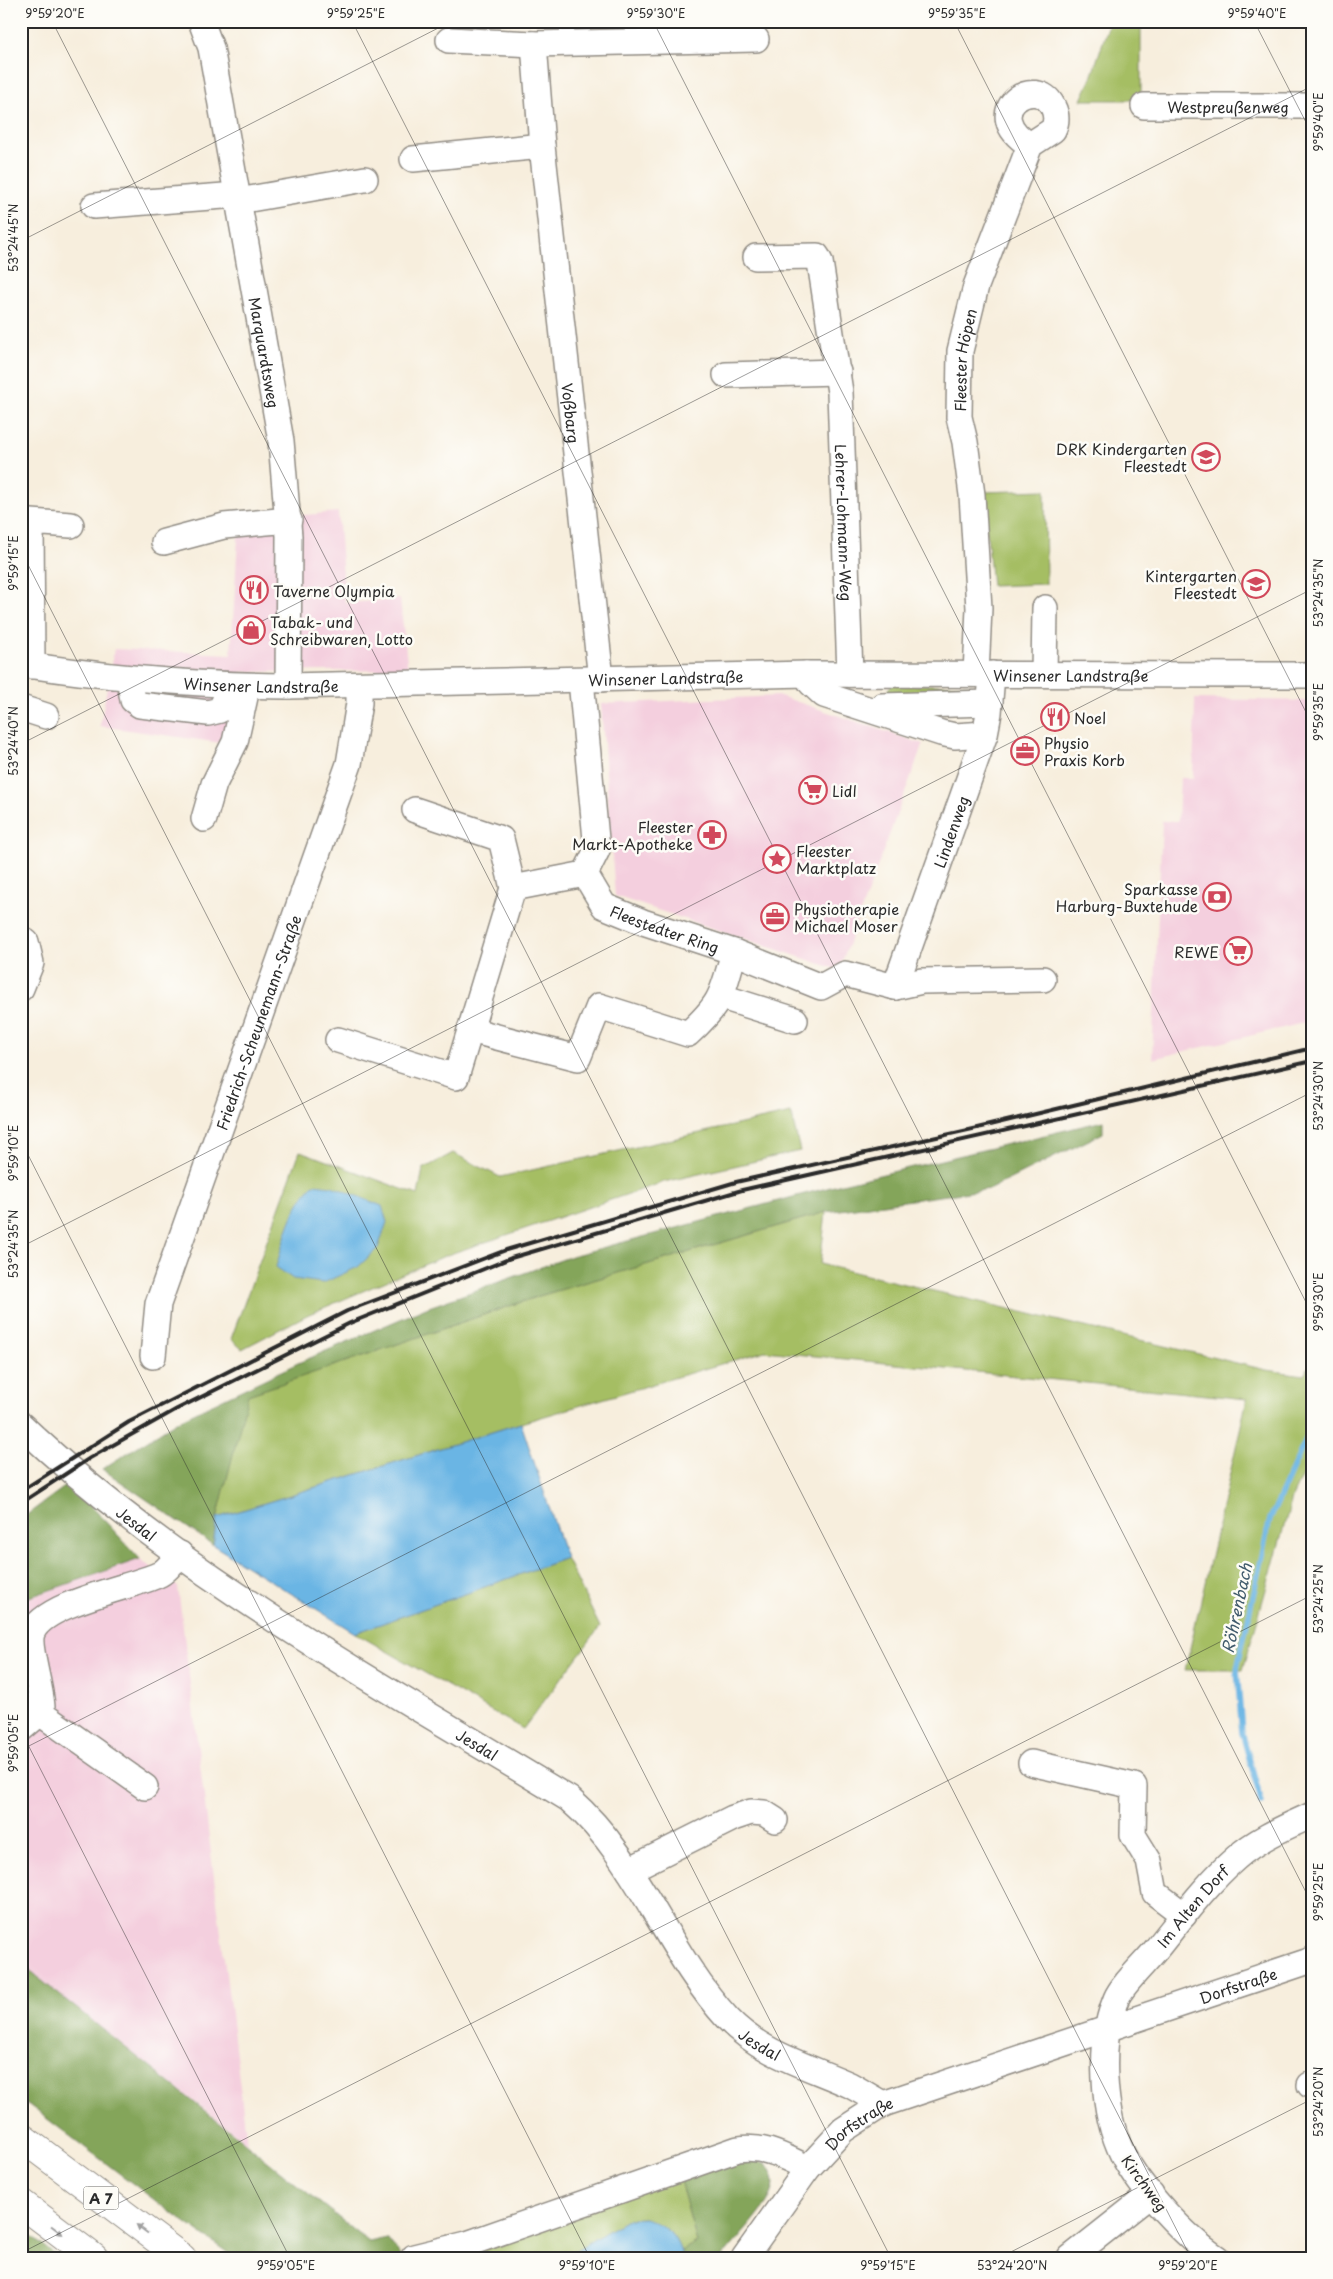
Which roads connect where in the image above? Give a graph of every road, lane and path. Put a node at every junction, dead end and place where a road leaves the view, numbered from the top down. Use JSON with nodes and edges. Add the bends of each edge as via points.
{"nodes":[{"id":1,"x":201,"y":21,"type":"edge"},
{"id":2,"x":756,"y":39,"type":"dead end"},
{"id":3,"x":450,"y":40,"type":"dead end"},
{"id":4,"x":534,"y":44,"type":"junction"},
{"id":5,"x":1144,"y":106,"type":"dead end"},
{"id":6,"x":1312,"y":106,"type":"edge"},
{"id":7,"x":1030,"y":145,"type":"dead end"},
{"id":8,"x":542,"y":146,"type":"junction"},
{"id":9,"x":413,"y":159,"type":"dead end"},
{"id":10,"x":364,"y":179,"type":"dead end"},
{"id":11,"x":238,"y":198,"type":"junction"},
{"id":12,"x":94,"y":206,"type":"dead end"},
{"id":13,"x":756,"y":257,"type":"dead end"},
{"id":14,"x":838,"y":372,"type":"junction"},
{"id":15,"x":726,"y":375,"type":"dead end"},
{"id":16,"x":289,"y":520,"type":"junction"},
{"id":17,"x":71,"y":525,"type":"dead end"},
{"id":18,"x":164,"y":542,"type":"dead end"},
{"id":19,"x":1045,"y":608,"type":"dead end"},
{"id":20,"x":27,"y":665,"type":"edge"},
{"id":21,"x":806,"y":674,"type":"junction"},
{"id":22,"x":856,"y":674,"type":"junction"},
{"id":23,"x":984,"y":674,"type":"junction"},
{"id":24,"x":1044,"y":674,"type":"junction"},
{"id":25,"x":1312,"y":675,"type":"edge"},
{"id":26,"x":591,"y":679,"type":"junction"},
{"id":27,"x":238,"y":686,"type":"junction"},
{"id":28,"x":288,"y":686,"type":"junction"},
{"id":29,"x":359,"y":686,"type":"junction"},
{"id":30,"x":990,"y":703,"type":"junction"},
{"id":31,"x":861,"y":706,"type":"junction"},
{"id":32,"x":21,"y":708,"type":"edge"},
{"id":33,"x":46,"y":716,"type":"dead end"},
{"id":34,"x":985,"y":734,"type":"junction"},
{"id":35,"x":415,"y":810,"type":"dead end"},
{"id":36,"x":204,"y":819,"type":"dead end"},
{"id":37,"x":585,"y":874,"type":"junction"},
{"id":38,"x":513,"y":888,"type":"junction"},
{"id":39,"x":21,"y":939,"type":"edge"},
{"id":40,"x":734,"y":952,"type":"junction"},
{"id":41,"x":1043,"y":979,"type":"dead end"},
{"id":42,"x":895,"y":986,"type":"junction"},
{"id":43,"x":21,"y":988,"type":"edge"},
{"id":44,"x":722,"y":997,"type":"junction"},
{"id":45,"x":795,"y":1020,"type":"dead end"},
{"id":46,"x":470,"y":1030,"type":"junction"},
{"id":47,"x":338,"y":1040,"type":"dead end"},
{"id":48,"x":153,"y":1356,"type":"dead end"},
{"id":49,"x":21,"y":1425,"type":"edge"},
{"id":50,"x":180,"y":1554,"type":"junction"},
{"id":51,"x":30,"y":1721,"type":"edge"},
{"id":52,"x":1031,"y":1763,"type":"dead end"},
{"id":53,"x":145,"y":1787,"type":"dead end"},
{"id":54,"x":1312,"y":1815,"type":"edge"},
{"id":55,"x":774,"y":1820,"type":"dead end"},
{"id":56,"x":629,"y":1870,"type":"junction"},
{"id":57,"x":1184,"y":1915,"type":"junction"},
{"id":58,"x":1312,"y":1960,"type":"edge"},
{"id":59,"x":1106,"y":2030,"type":"junction"},
{"id":60,"x":883,"y":2104,"type":"junction"},
{"id":61,"x":21,"y":2137,"type":"edge"},
{"id":62,"x":808,"y":2168,"type":"junction"},
{"id":63,"x":1151,"y":2194,"type":"junction"},
{"id":64,"x":21,"y":2203,"type":"edge"},
{"id":65,"x":414,"y":2257,"type":"edge"},
{"id":66,"x":94,"y":2258,"type":"edge"},
{"id":67,"x":182,"y":2258,"type":"edge"},
{"id":68,"x":744,"y":2258,"type":"edge"},
{"id":69,"x":1070,"y":2258,"type":"edge"},
{"id":70,"x":1217,"y":2258,"type":"edge"}],
"edges":[{"from":1,"to":11,"type":"street","name":"Marquardtsweg","via":[[211,48]]},
{"from":2,"to":4,"type":"street"},
{"from":3,"to":4,"type":"street"},
{"from":4,"to":8,"type":"street","name":"Voßbarg"},
{"from":5,"to":6,"type":"street","name":"Westpreußenweg"},
{"from":7,"to":23,"type":"street","name":"Fleester Höpen","via":[[976,286],[959,367],[959,417],[972,495]]},
{"from":8,"to":9,"type":"street"},
{"from":8,"to":26,"type":"street","name":"Voßbarg"},
{"from":10,"to":11,"type":"street"},
{"from":11,"to":12,"type":"street"},
{"from":11,"to":16,"type":"street","name":"Marquardtsweg","via":[[281,441]]},
{"from":13,"to":14,"type":"street","name":"Lehrer-Lohmann-Weg","via":[[817,256]]},
{"from":14,"to":15,"type":"street"},
{"from":14,"to":22,"type":"street","name":"Lehrer-Lohmann-Weg"},
{"from":16,"to":18,"type":"street","via":[[224,526]]},
{"from":16,"to":28,"type":"street","name":"Marquardtsweg"},
{"from":17,"to":20,"type":"street","via":[[31,522]]},
{"from":19,"to":24,"type":"street"},
{"from":20,"to":27,"type":"street","name":"Winsener Landstraße","via":[[129,678]]},
{"from":21,"to":22,"type":"street","name":"Winsener Landstraße"},
{"from":21,"to":26,"type":"street","name":"Winsener Landstraße"},
{"from":21,"to":31,"type":"street","via":[[824,695]]},
{"from":22,"to":23,"type":"street","name":"Winsener Landstraße"},
{"from":22,"to":31,"type":"street","name":"Lehrer-Lohmann-Weg"},
{"from":23,"to":24,"type":"street","name":"Winsener Landstraße"},
{"from":23,"to":30,"type":"street","name":"Lindenweg"},
{"from":24,"to":25,"type":"street","name":"Winsener Landstraße"},
{"from":26,"to":29,"type":"street","name":"Winsener Landstraße"},
{"from":26,"to":37,"type":"street","via":[[597,850]]},
{"from":27,"to":28,"type":"street","name":"Winsener Landstraße"},
{"from":27,"to":36,"type":"street","via":[[245,697],[234,742],[214,784]]},
{"from":28,"to":29,"type":"street","name":"Winsener Landstraße"},
{"from":29,"to":48,"type":"street","name":"Friedrich-Scheunemann-Straße","via":[[349,764],[158,1304]]},
{"from":30,"to":31,"type":"street"},
{"from":30,"to":34,"type":"street","name":"Lindenweg"},
{"from":31,"to":34,"type":"street","via":[[941,733],[955,736]]},
{"from":32,"to":33,"type":"street"},
{"from":34,"to":42,"type":"street","name":"Lindenweg"},
{"from":35,"to":38,"type":"street","via":[[501,839]]},
{"from":37,"to":38,"type":"street"},
{"from":37,"to":40,"type":"street","name":"Fleestedter Ring","via":[[604,906]]},
{"from":38,"to":46,"type":"street"},
{"from":39,"to":43,"type":"street","via":[[26,942],[30,963]]},
{"from":40,"to":42,"type":"street","name":"Fleestedter Ring","via":[[821,987],[845,974]]},
{"from":40,"to":44,"type":"street","name":"Fleestedter Ring"},
{"from":41,"to":42,"type":"street","via":[[922,981]]},
{"from":44,"to":45,"type":"street"},
{"from":44,"to":46,"type":"street","name":"Fleestedter Ring","via":[[711,1013],[688,1034],[599,1006],[578,1058]]},
{"from":46,"to":47,"type":"street","via":[[456,1077]]},
{"from":49,"to":50,"type":"street","name":"Jesdal","via":[[83,1480]]},
{"from":50,"to":51,"type":"street","via":[[160,1574],[66,1606],[38,1623],[31,1634],[31,1646],[42,1701]]},
{"from":50,"to":56,"type":"street","name":"Jesdal","via":[[242,1599],[569,1799],[590,1817]]},
{"from":51,"to":53,"type":"street"},
{"from":52,"to":57,"type":"street","via":[[1134,1786],[1133,1835],[1149,1861],[1155,1893]]},
{"from":54,"to":57,"type":"street","name":"Im Alten Dorf","via":[[1237,1856]]},
{"from":55,"to":56,"type":"street","via":[[764,1813],[751,1812],[733,1818]]},
{"from":56,"to":60,"type":"street","name":"Jesdal","via":[[699,1983],[728,2020],[763,2048],[852,2086]]},
{"from":57,"to":59,"type":"street","name":"Im Alten Dorf","via":[[1116,1997]]},
{"from":58,"to":59,"type":"street","name":"Dorfstraße"},
{"from":59,"to":60,"type":"street","name":"Dorfstraße"},
{"from":59,"to":63,"type":"street","name":"Kirchweg","via":[[1105,2074],[1114,2134],[1123,2156]]},
{"from":60,"to":62,"type":"street","name":"Dorfstraße","via":[[843,2130]]},
{"from":67,"to":61,"type":"highway","number":"A 7","one_way":true},
{"from":62,"to":65,"type":"street","via":[[764,2149],[738,2150],[467,2244]]},
{"from":62,"to":68,"type":"street","name":"Dorfstraße"},
{"from":63,"to":69,"type":"street"},
{"from":63,"to":70,"type":"street","name":"Kirchweg","via":[[1177,2225]]},
{"from":64,"to":66,"type":"highway","one_way":true}]}
